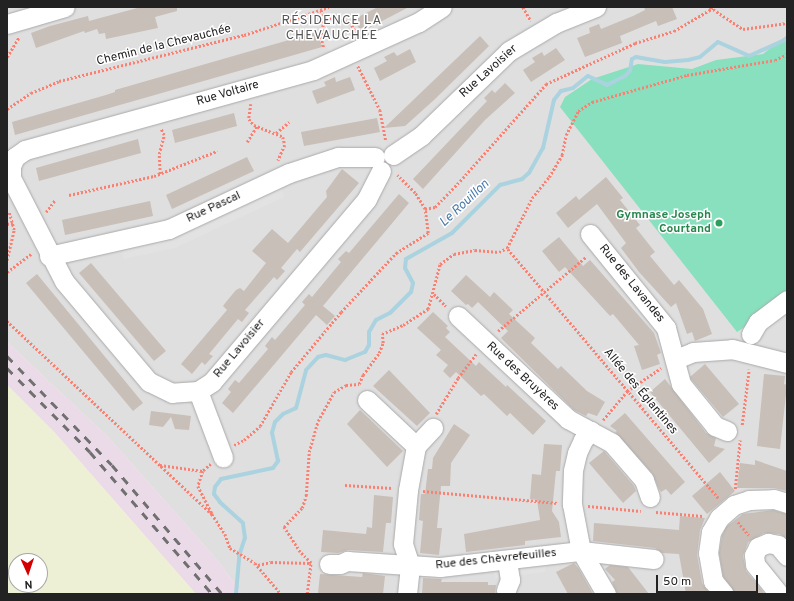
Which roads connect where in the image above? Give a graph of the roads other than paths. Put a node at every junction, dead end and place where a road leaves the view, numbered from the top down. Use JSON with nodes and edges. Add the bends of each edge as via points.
{"nodes":[{"id":1,"x":65,"y":7,"type":"edge"},
{"id":2,"x":442,"y":7,"type":"edge"},
{"id":3,"x":596,"y":7,"type":"edge"},
{"id":4,"x":7,"y":24,"type":"edge"},
{"id":5,"x":386,"y":160,"type":"junction"},
{"id":6,"x":590,"y":234,"type":"road end"},
{"id":7,"x":46,"y":251,"type":"junction"},
{"id":8,"x":787,"y":300,"type":"edge"},
{"id":9,"x":458,"y":316,"type":"dead end"},
{"id":10,"x":751,"y":334,"type":"dead end"},
{"id":11,"x":676,"y":359,"type":"junction"},
{"id":12,"x":787,"y":362,"type":"edge"},
{"id":13,"x":198,"y":391,"type":"junction"},
{"id":14,"x":367,"y":400,"type":"dead end"},
{"id":15,"x":433,"y":428,"type":"road end"},
{"id":16,"x":591,"y":431,"type":"junction"},
{"id":17,"x":727,"y":431,"type":"dead end"},
{"id":18,"x":416,"y":446,"type":"junction"},
{"id":19,"x":222,"y":455,"type":"road end"},
{"id":20,"x":650,"y":497,"type":"dead end"},
{"id":21,"x":787,"y":504,"type":"edge"},
{"id":22,"x":581,"y":551,"type":"junction"},
{"id":23,"x":787,"y":556,"type":"edge"},
{"id":24,"x":654,"y":559,"type":"dead end"},
{"id":25,"x":507,"y":560,"type":"junction"},
{"id":26,"x":320,"y":563,"type":"road end"},
{"id":27,"x":410,"y":566,"type":"junction"},
{"id":28,"x":506,"y":590,"type":"dead end"},
{"id":29,"x":407,"y":594,"type":"edge"},
{"id":30,"x":606,"y":594,"type":"edge"},
{"id":31,"x":724,"y":594,"type":"edge"},
{"id":32,"x":779,"y":594,"type":"edge"}],
"edges":[{"from":1,"to":4,"type":"street"},
{"from":2,"to":7,"type":"street","name":"Rue Voltaire","via":[[419,22],[328,63],[259,85],[25,150],[15,157],[11,166],[11,178]]},
{"from":3,"to":5,"type":"street","name":"Rue Lavoisier","via":[[556,23],[509,52],[420,136]]},
{"from":5,"to":7,"type":"street","name":"Rue Pascal","via":[[338,157],[267,183],[169,229]]},
{"from":5,"to":13,"type":"street","name":"Rue Lavoisier","via":[[367,199],[212,382]]},
{"from":6,"to":11,"type":"street","name":"Rue des Lavandes","via":[[659,317],[666,328]]},
{"from":7,"to":13,"type":"street","via":[[64,281],[149,382],[172,393]]},
{"from":8,"to":10,"type":"street","via":[[758,322]]},
{"from":9,"to":16,"type":"street","name":"Rue des Bruyères","via":[[568,419]]},
{"from":11,"to":12,"type":"street","via":[[693,352],[732,349]]},
{"from":11,"to":17,"type":"street","name":"Rue des Lavandes","via":[[681,384],[716,426]]},
{"from":13,"to":19,"type":"street"},
{"from":14,"to":18,"type":"street"},
{"from":15,"to":18,"type":"street"},
{"from":16,"to":20,"type":"street","name":"Rue des Bruyères","via":[[612,443],[644,480]]},
{"from":16,"to":22,"type":"street","via":[[577,453],[572,487],[574,519]]},
{"from":18,"to":27,"type":"street","via":[[408,490],[404,544]]},
{"from":21,"to":31,"type":"street","via":[[774,499],[749,500],[719,518],[711,532],[708,553],[713,581]]},
{"from":22,"to":24,"type":"street","name":"Rue des Chèvrefeuilles"},
{"from":22,"to":25,"type":"street","name":"Rue des Chèvrefeuilles"},
{"from":22,"to":30,"type":"street"},
{"from":23,"to":32,"type":"street","via":[[778,545],[768,543],[758,547],[754,555],[755,564]]},
{"from":25,"to":27,"type":"street","name":"Rue des Chèvrefeuilles","via":[[440,567]]},
{"from":25,"to":28,"type":"street","via":[[510,580]]},
{"from":26,"to":27,"type":"street","name":"Rue des Chèvrefeuilles","via":[[340,564],[347,561]]},
{"from":27,"to":29,"type":"street"}]}
